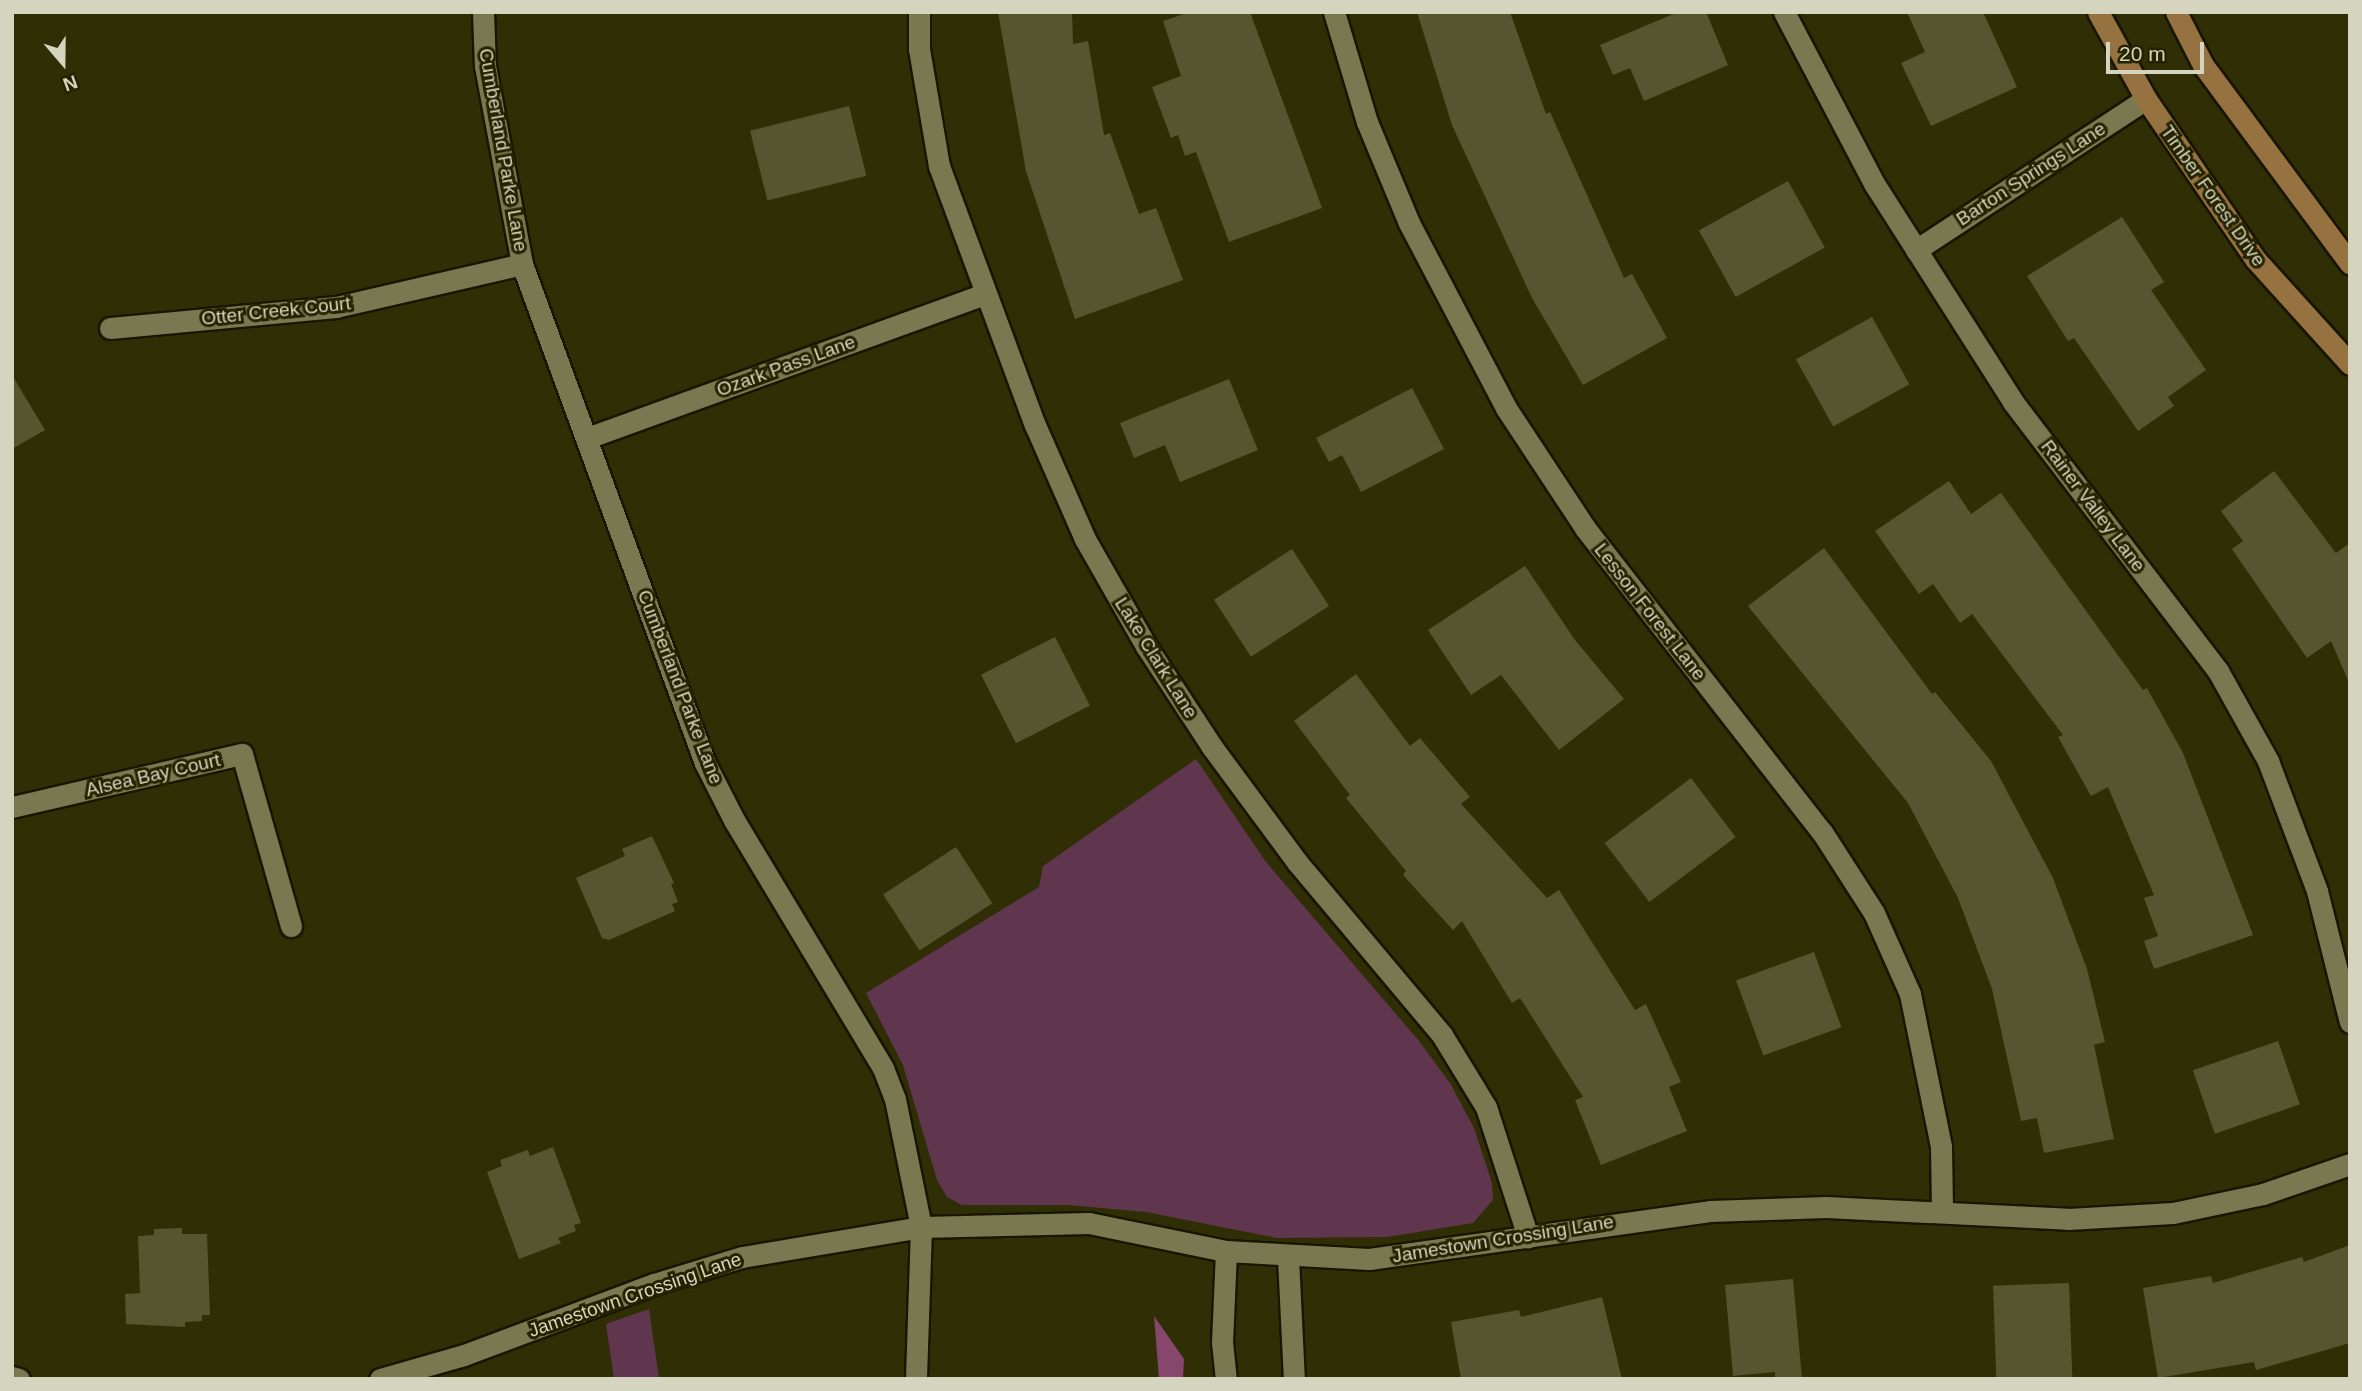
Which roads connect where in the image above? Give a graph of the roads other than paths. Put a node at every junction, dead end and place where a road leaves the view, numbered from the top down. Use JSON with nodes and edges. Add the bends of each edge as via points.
{"nodes":[{"id":1,"x":483,"y":12,"type":"edge"},
{"id":2,"x":919,"y":12,"type":"edge"},
{"id":3,"x":1334,"y":12,"type":"edge"},
{"id":4,"x":1784,"y":12,"type":"edge"},
{"id":5,"x":2098,"y":12,"type":"edge"},
{"id":6,"x":2176,"y":12,"type":"edge"},
{"id":7,"x":2146,"y":99,"type":"junction"},
{"id":8,"x":1916,"y":250,"type":"junction"},
{"id":9,"x":522,"y":264,"type":"junction"},
{"id":10,"x":2350,"y":264,"type":"edge"},
{"id":11,"x":985,"y":294,"type":"junction"},
{"id":12,"x":110,"y":328,"type":"dead end"},
{"id":13,"x":2350,"y":365,"type":"edge"},
{"id":14,"x":587,"y":438,"type":"junction"},
{"id":15,"x":12,"y":807,"type":"edge"},
{"id":16,"x":291,"y":926,"type":"dead end"},
{"id":17,"x":2350,"y":1021,"type":"edge"},
{"id":18,"x":2350,"y":1164,"type":"edge"},
{"id":19,"x":1942,"y":1210,"type":"junction"},
{"id":20,"x":921,"y":1227,"type":"junction"},
{"id":21,"x":1528,"y":1237,"type":"junction"},
{"id":22,"x":1226,"y":1251,"type":"junction"},
{"id":23,"x":1288,"y":1258,"type":"junction"},
{"id":24,"x":12,"y":1377,"type":"edge"},
{"id":25,"x":19,"y":1379,"type":"edge"},
{"id":26,"x":380,"y":1379,"type":"edge"},
{"id":27,"x":916,"y":1379,"type":"edge"},
{"id":28,"x":1226,"y":1379,"type":"edge"},
{"id":29,"x":1294,"y":1379,"type":"edge"}],
"edges":[{"from":1,"to":9,"type":"street","name":"Cumberland Parke Lane","via":[[485,66]]},
{"from":2,"to":11,"type":"street","name":"Lake Clark Lane","via":[[919,49],[939,166]]},
{"from":3,"to":19,"type":"street","name":"Lesson Forest Lane","via":[[1367,122],[1409,223],[1506,408],[1585,528],[1822,832],[1874,913],[1913,1008],[1941,1146]]},
{"from":4,"to":8,"type":"street","name":"Rainer Valley Lane","via":[[1875,185]]},
{"from":5,"to":7,"type":"main road","name":"Timber Forest Drive"},
{"from":6,"to":10,"type":"main road","via":[[2203,65]]},
{"from":7,"to":8,"type":"street","name":"Barton Springs Lane"},
{"from":7,"to":13,"type":"main road","name":"Timber Forest Drive","via":[[2256,260]]},
{"from":8,"to":17,"type":"street","name":"Rainer Valley Lane","via":[[2013,402],[2224,682],[2268,761],[2317,891]]},
{"from":9,"to":12,"type":"street","name":"Otter Creek Court","via":[[336,307]]},
{"from":9,"to":14,"type":"street","name":"Cumberland Parke Lane"},
{"from":11,"to":14,"type":"street","name":"Ozark Pass Lane"},
{"from":11,"to":21,"type":"street","name":"Lake Clark Lane","via":[[1085,539],[1146,646],[1212,747],[1297,862],[1442,1035],[1486,1107]]},
{"from":14,"to":20,"type":"street","name":"Cumberland Parke Lane","via":[[705,763],[734,820],[883,1068],[895,1099]]},
{"from":15,"to":16,"type":"street","name":"Alsea Bay Court","via":[[242,754]]},
{"from":18,"to":19,"type":"street","name":"Jamestown Crossing Lane","via":[[2263,1194],[2173,1213],[2068,1219]]},
{"from":19,"to":21,"type":"street","name":"Jamestown Crossing Lane","via":[[1710,1211]]},
{"from":20,"to":22,"type":"street","name":"Jamestown Crossing Lane","via":[[1089,1223]]},
{"from":20,"to":26,"type":"street","name":"Jamestown Crossing Lane","via":[[742,1257]]},
{"from":20,"to":27,"type":"street","name":"Cumberland Parke Lane"},
{"from":21,"to":23,"type":"street","name":"Jamestown Crossing Lane","via":[[1369,1259]]},
{"from":22,"to":23,"type":"street","name":"Jamestown Crossing Lane"},
{"from":22,"to":28,"type":"street","via":[[1222,1342]]},
{"from":23,"to":29,"type":"street"},
{"from":24,"to":25,"type":"street"}]}
